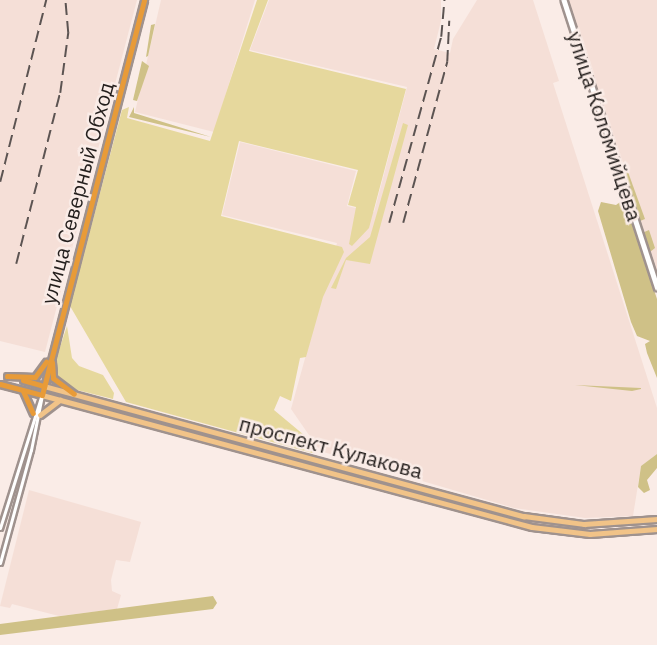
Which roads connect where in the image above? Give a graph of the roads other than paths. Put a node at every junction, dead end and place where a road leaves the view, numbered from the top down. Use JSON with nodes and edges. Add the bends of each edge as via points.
{"nodes":[{"id":1,"x":144,"y":0,"type":"edge"},
{"id":2,"x":564,"y":0,"type":"edge"},
{"id":3,"x":657,"y":287,"type":"edge"},
{"id":4,"x":51,"y":356,"type":"junction"},
{"id":5,"x":3,"y":375,"type":"edge"},
{"id":6,"x":0,"y":384,"type":"edge"},
{"id":7,"x":44,"y":386,"type":"junction"},
{"id":8,"x":22,"y":390,"type":"junction"},
{"id":9,"x":74,"y":394,"type":"junction"},
{"id":10,"x":42,"y":395,"type":"junction"},
{"id":11,"x":60,"y":400,"type":"junction"},
{"id":12,"x":33,"y":413,"type":"junction"},
{"id":13,"x":40,"y":415,"type":"junction"},
{"id":14,"x":14,"y":480,"type":"junction"},
{"id":15,"x":22,"y":483,"type":"junction"},
{"id":16,"x":657,"y":519,"type":"edge"},
{"id":17,"x":1,"y":523,"type":"edge"},
{"id":18,"x":10,"y":526,"type":"junction"},
{"id":19,"x":0,"y":528,"type":"edge"},
{"id":20,"x":657,"y":529,"type":"edge"},
{"id":21,"x":0,"y":563,"type":"edge"}],
"edges":[{"from":1,"to":4,"type":"highway","name":"улица Северный Обход"},
{"from":2,"to":3,"type":"street","name":"улица Коломийцева"},
{"from":4,"to":5,"type":"highway","via":[[34,377]]},
{"from":4,"to":7,"type":"highway","name":"улица Северный Обход"},
{"from":4,"to":9,"type":"highway","via":[[53,378]]},
{"from":5,"to":7,"type":"highway","name":"проспект Кулакова"},
{"from":6,"to":8,"type":"highway","name":"проспект Кулакова"},
{"from":7,"to":9,"type":"main road","name":"проспект Кулакова"},
{"from":7,"to":10,"type":"highway","name":"улица Северный Обход"},
{"from":8,"to":10,"type":"highway","name":"проспект Кулакова"},
{"from":8,"to":12,"type":"highway"},
{"from":9,"to":16,"type":"main road","name":"проспект Кулакова","via":[[537,519],[597,525]]},
{"from":10,"to":11,"type":"main road","name":"проспект Кулакова"},
{"from":10,"to":12,"type":"street"},
{"from":10,"to":13,"type":"street"},
{"from":11,"to":13,"type":"main road"},
{"from":11,"to":20,"type":"main road","name":"проспект Кулакова","via":[[532,527],[590,534]]},
{"from":12,"to":14,"type":"street"},
{"from":13,"to":15,"type":"street"},
{"from":14,"to":15,"type":"street"},
{"from":14,"to":17,"type":"street"},
{"from":15,"to":18,"type":"street"},
{"from":17,"to":18,"type":"street"},
{"from":17,"to":19,"type":"street"},
{"from":18,"to":21,"type":"street"}]}
